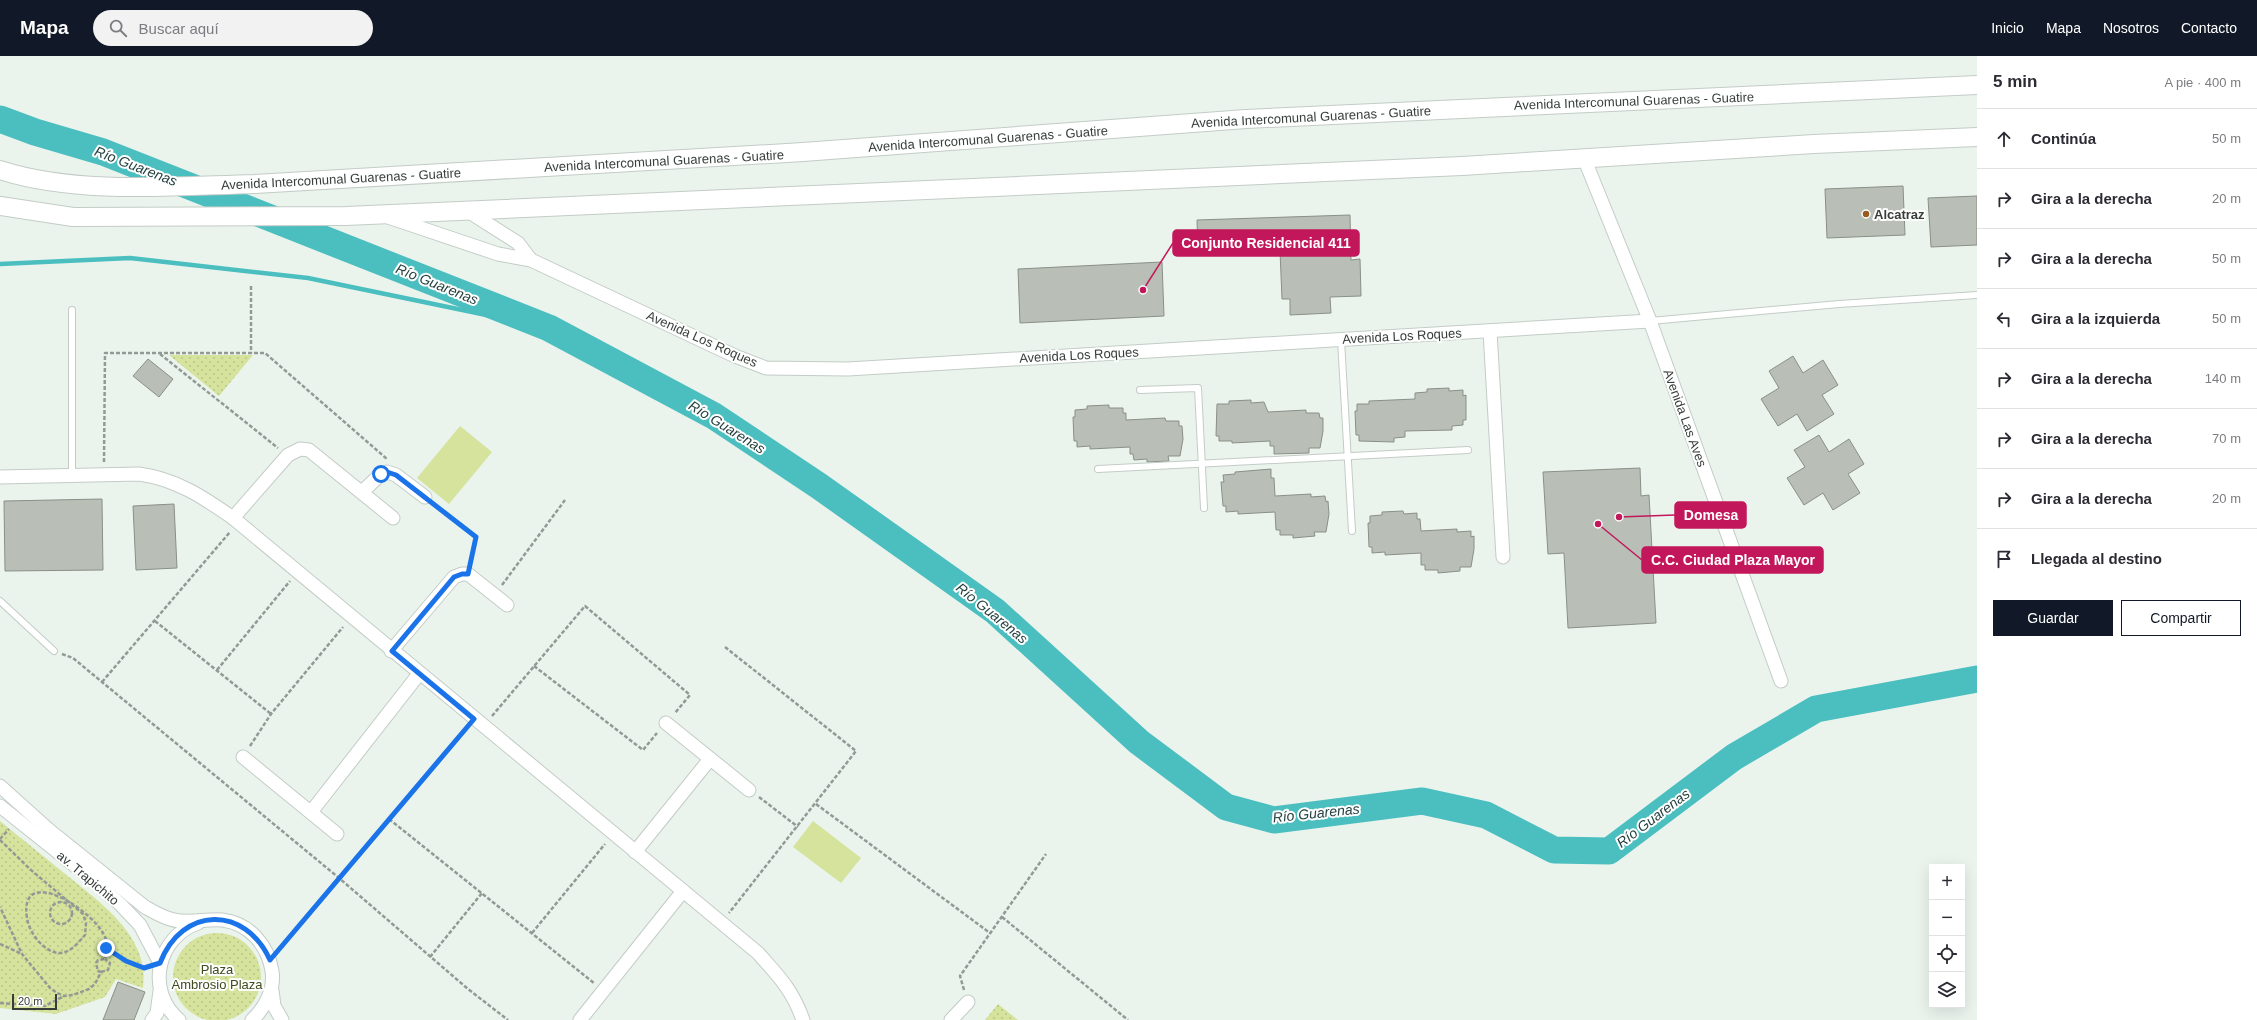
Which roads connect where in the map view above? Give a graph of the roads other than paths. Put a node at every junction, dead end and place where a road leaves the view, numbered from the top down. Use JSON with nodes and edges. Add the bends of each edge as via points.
{"nodes":[{"id":1,"x":1977,"y":85,"type":"edge"},
{"id":2,"x":1977,"y":137,"type":"edge"},
{"id":3,"x":1584,"y":158,"type":"junction"},
{"id":4,"x":0,"y":170,"type":"edge"},
{"id":5,"x":0,"y":206,"type":"edge"},
{"id":6,"x":466,"y":210,"type":"junction"},
{"id":7,"x":379,"y":214,"type":"junction"},
{"id":8,"x":531,"y":260,"type":"junction"},
{"id":9,"x":1977,"y":295,"type":"edge"},
{"id":10,"x":72,"y":310,"type":"dead end"},
{"id":11,"x":1650,"y":321,"type":"junction"},
{"id":12,"x":1490,"y":331,"type":"junction"},
{"id":13,"x":1341,"y":340,"type":"junction"},
{"id":14,"x":1140,"y":390,"type":"dead end"},
{"id":15,"x":1468,"y":450,"type":"dead end"},
{"id":16,"x":1348,"y":457,"type":"junction"},
{"id":17,"x":1202,"y":464,"type":"junction"},
{"id":18,"x":1098,"y":469,"type":"dead end"},
{"id":19,"x":72,"y":475,"type":"junction"},
{"id":20,"x":0,"y":477,"type":"edge"},
{"id":21,"x":362,"y":492,"type":"junction"},
{"id":22,"x":425,"y":497,"type":"road end"},
{"id":23,"x":1204,"y":508,"type":"dead end"},
{"id":24,"x":393,"y":518,"type":"dead end"},
{"id":25,"x":236,"y":521,"type":"junction"},
{"id":26,"x":1352,"y":531,"type":"dead end"},
{"id":27,"x":1503,"y":557,"type":"dead end"},
{"id":28,"x":0,"y":601,"type":"edge"},
{"id":29,"x":507,"y":605,"type":"dead end"},
{"id":30,"x":54,"y":651,"type":"road end"},
{"id":31,"x":392,"y":651,"type":"junction"},
{"id":32,"x":419,"y":674,"type":"junction"},
{"id":33,"x":1781,"y":681,"type":"dead end"},
{"id":34,"x":666,"y":724,"type":"road end"},
{"id":35,"x":243,"y":757,"type":"road end"},
{"id":36,"x":710,"y":758,"type":"junction"},
{"id":37,"x":0,"y":786,"type":"edge"},
{"id":38,"x":749,"y":790,"type":"road end"},
{"id":39,"x":0,"y":806,"type":"edge"},
{"id":40,"x":311,"y":812,"type":"junction"},
{"id":41,"x":337,"y":834,"type":"dead end"},
{"id":42,"x":635,"y":852,"type":"junction"},
{"id":43,"x":682,"y":891,"type":"junction"},
{"id":44,"x":206,"y":920,"type":"junction"},
{"id":45,"x":160,"y":963,"type":"junction"},
{"id":46,"x":271,"y":989,"type":"junction"},
{"id":47,"x":160,"y":991,"type":"junction"},
{"id":48,"x":968,"y":1002,"type":"road end"},
{"id":49,"x":152,"y":1020,"type":"edge"},
{"id":50,"x":179,"y":1020,"type":"edge"},
{"id":51,"x":252,"y":1020,"type":"edge"},
{"id":52,"x":282,"y":1020,"type":"edge"},
{"id":53,"x":580,"y":1020,"type":"edge"},
{"id":54,"x":803,"y":1020,"type":"edge"},
{"id":55,"x":951,"y":1020,"type":"edge"}],
"edges":[{"from":1,"to":4,"type":"main road","name":"Avenida Intercomunal Guarenas - Guatire","via":[[1246,119],[803,152],[255,184],[76,185],[25,178]]},
{"from":2,"to":3,"type":"main road"},
{"from":3,"to":6,"type":"main road"},
{"from":3,"to":11,"type":"street","name":"Avenida Las Aves"},
{"from":5,"to":7,"type":"main road","via":[[73,217]]},
{"from":6,"to":7,"type":"main road"},
{"from":6,"to":8,"type":"street","name":"Avenida Los Roques","via":[[518,243]]},
{"from":7,"to":8,"type":"street","name":"Avenida Los Roques","via":[[498,254]]},
{"from":8,"to":13,"type":"street","name":"Avenida Los Roques","via":[[735,356],[766,368],[848,369]]},
{"from":9,"to":11,"type":"lane"},
{"from":10,"to":19,"type":"lane"},
{"from":11,"to":12,"type":"street","name":"Avenida Los Roques"},
{"from":11,"to":33,"type":"street","name":"Avenida Las Aves"},
{"from":12,"to":13,"type":"street","name":"Avenida Los Roques"},
{"from":12,"to":27,"type":"street"},
{"from":13,"to":16,"type":"lane"},
{"from":14,"to":17,"type":"lane","via":[[1198,388]]},
{"from":15,"to":16,"type":"lane"},
{"from":16,"to":17,"type":"lane"},
{"from":16,"to":26,"type":"lane"},
{"from":17,"to":18,"type":"lane"},
{"from":17,"to":23,"type":"lane"},
{"from":19,"to":20,"type":"street"},
{"from":19,"to":25,"type":"street","via":[[158,476],[199,495]]},
{"from":21,"to":22,"type":"street","via":[[381,474],[387,472],[396,475]]},
{"from":21,"to":24,"type":"street"},
{"from":21,"to":25,"type":"street","via":[[309,450],[300,449],[288,455]]},
{"from":25,"to":31,"type":"street"},
{"from":28,"to":30,"type":"lane"},
{"from":29,"to":31,"type":"street","via":[[468,574],[454,577]]},
{"from":31,"to":32,"type":"street"},
{"from":32,"to":40,"type":"street"},
{"from":32,"to":42,"type":"street"},
{"from":34,"to":36,"type":"street"},
{"from":35,"to":40,"type":"street"},
{"from":36,"to":38,"type":"street"},
{"from":36,"to":42,"type":"street"},
{"from":37,"to":44,"type":"street","via":[[49,830],[145,907],[160,915],[181,921]]},
{"from":39,"to":45,"type":"street","name":"av. Trapichito","via":[[121,905],[140,925]]},
{"from":40,"to":41,"type":"street"},
{"from":42,"to":43,"type":"street"},
{"from":43,"to":53,"type":"street"},
{"from":43,"to":54,"type":"street","via":[[758,953],[783,980],[796,999]]},
{"from":44,"to":45,"type":"street","via":[[189,926],[175,936],[166,948]]},
{"from":44,"to":46,"type":"street","via":[[223,920],[239,925],[254,934],[264,946],[270,960],[273,974]]},
{"from":45,"to":47,"type":"street"},
{"from":46,"to":51,"type":"street","via":[[266,1003]]},
{"from":46,"to":52,"type":"street","via":[[274,1006]]},
{"from":47,"to":49,"type":"street","via":[[157,1013]]},
{"from":47,"to":50,"type":"street","via":[[165,1004]]},
{"from":48,"to":55,"type":"street"}]}
